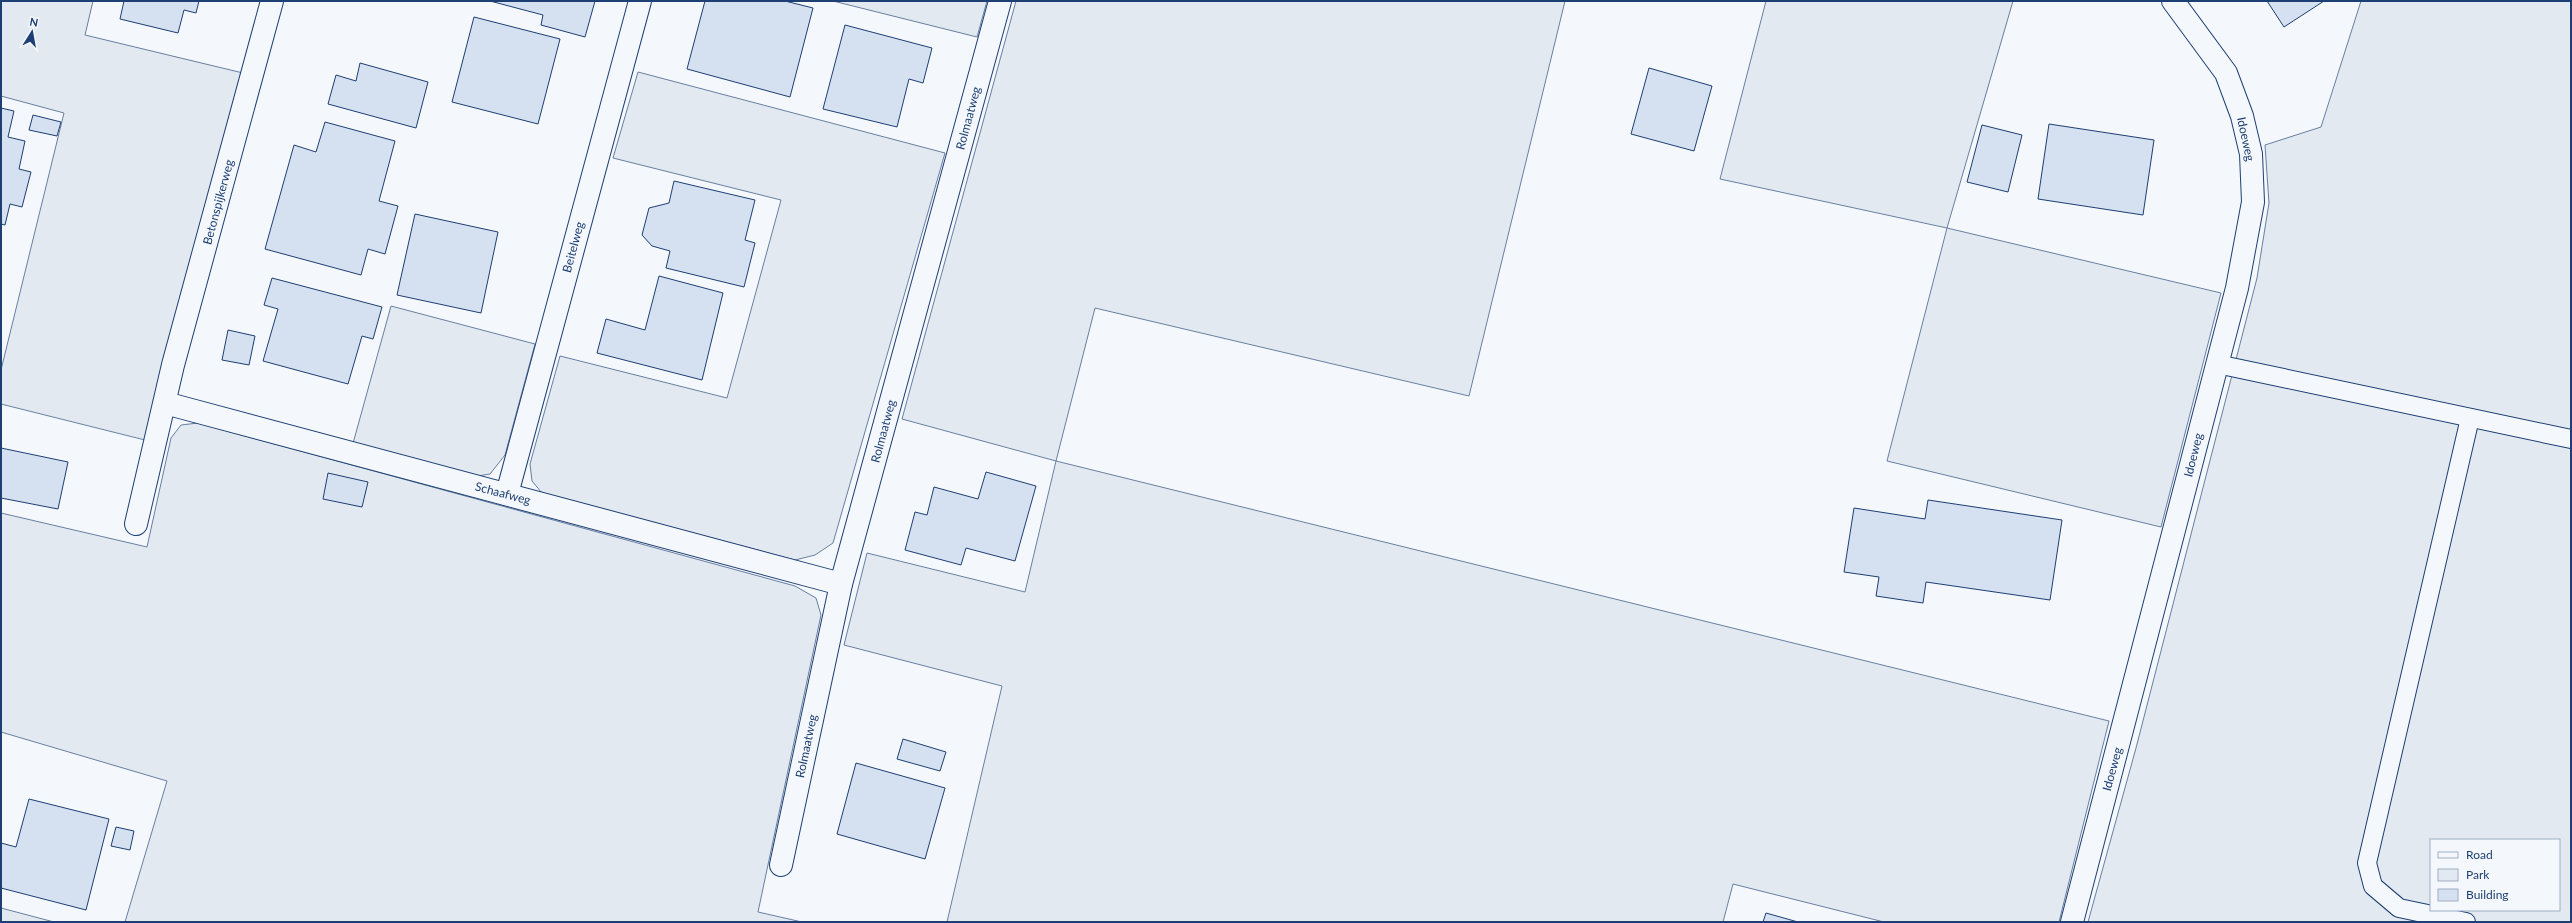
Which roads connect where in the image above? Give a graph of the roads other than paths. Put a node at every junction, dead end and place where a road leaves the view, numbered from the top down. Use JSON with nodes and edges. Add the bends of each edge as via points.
{"nodes":[{"id":1,"x":272,"y":1,"type":"edge"},
{"id":2,"x":640,"y":1,"type":"edge"},
{"id":3,"x":1000,"y":1,"type":"edge"},
{"id":4,"x":2173,"y":1,"type":"edge"},
{"id":5,"x":2217,"y":364,"type":"junction"},
{"id":6,"x":165,"y":403,"type":"junction"},
{"id":7,"x":2470,"y":418,"type":"junction"},
{"id":8,"x":2571,"y":439,"type":"edge"},
{"id":9,"x":507,"y":494,"type":"junction"},
{"id":10,"x":136,"y":524,"type":"dead end"},
{"id":11,"x":841,"y":584,"type":"junction"},
{"id":12,"x":781,"y":865,"type":"dead end"},
{"id":13,"x":2072,"y":922,"type":"edge"},
{"id":14,"x":2466,"y":922,"type":"edge"}],
"edges":[{"from":1,"to":6,"type":"street","name":"Betonspijkerweg"},
{"from":2,"to":9,"type":"street","name":"Beitelweg"},
{"from":3,"to":11,"type":"street","name":"Rolmaatweg"},
{"from":4,"to":5,"type":"street","name":"Idoeweg","via":[[2226,73],[2242,116],[2251,154],[2253,202],[2237,288]]},
{"from":5,"to":7,"type":"lane"},
{"from":5,"to":13,"type":"street","name":"Idoeweg"},
{"from":6,"to":9,"type":"street","name":"Schaafweg"},
{"from":6,"to":10,"type":"street","name":"Betonspijkerweg"},
{"from":7,"to":8,"type":"lane"},
{"from":7,"to":14,"type":"lane","via":[[2367,863],[2373,886],[2399,908]]},
{"from":9,"to":11,"type":"street","name":"Schaafweg"},
{"from":11,"to":12,"type":"street","name":"Rolmaatweg"}]}
